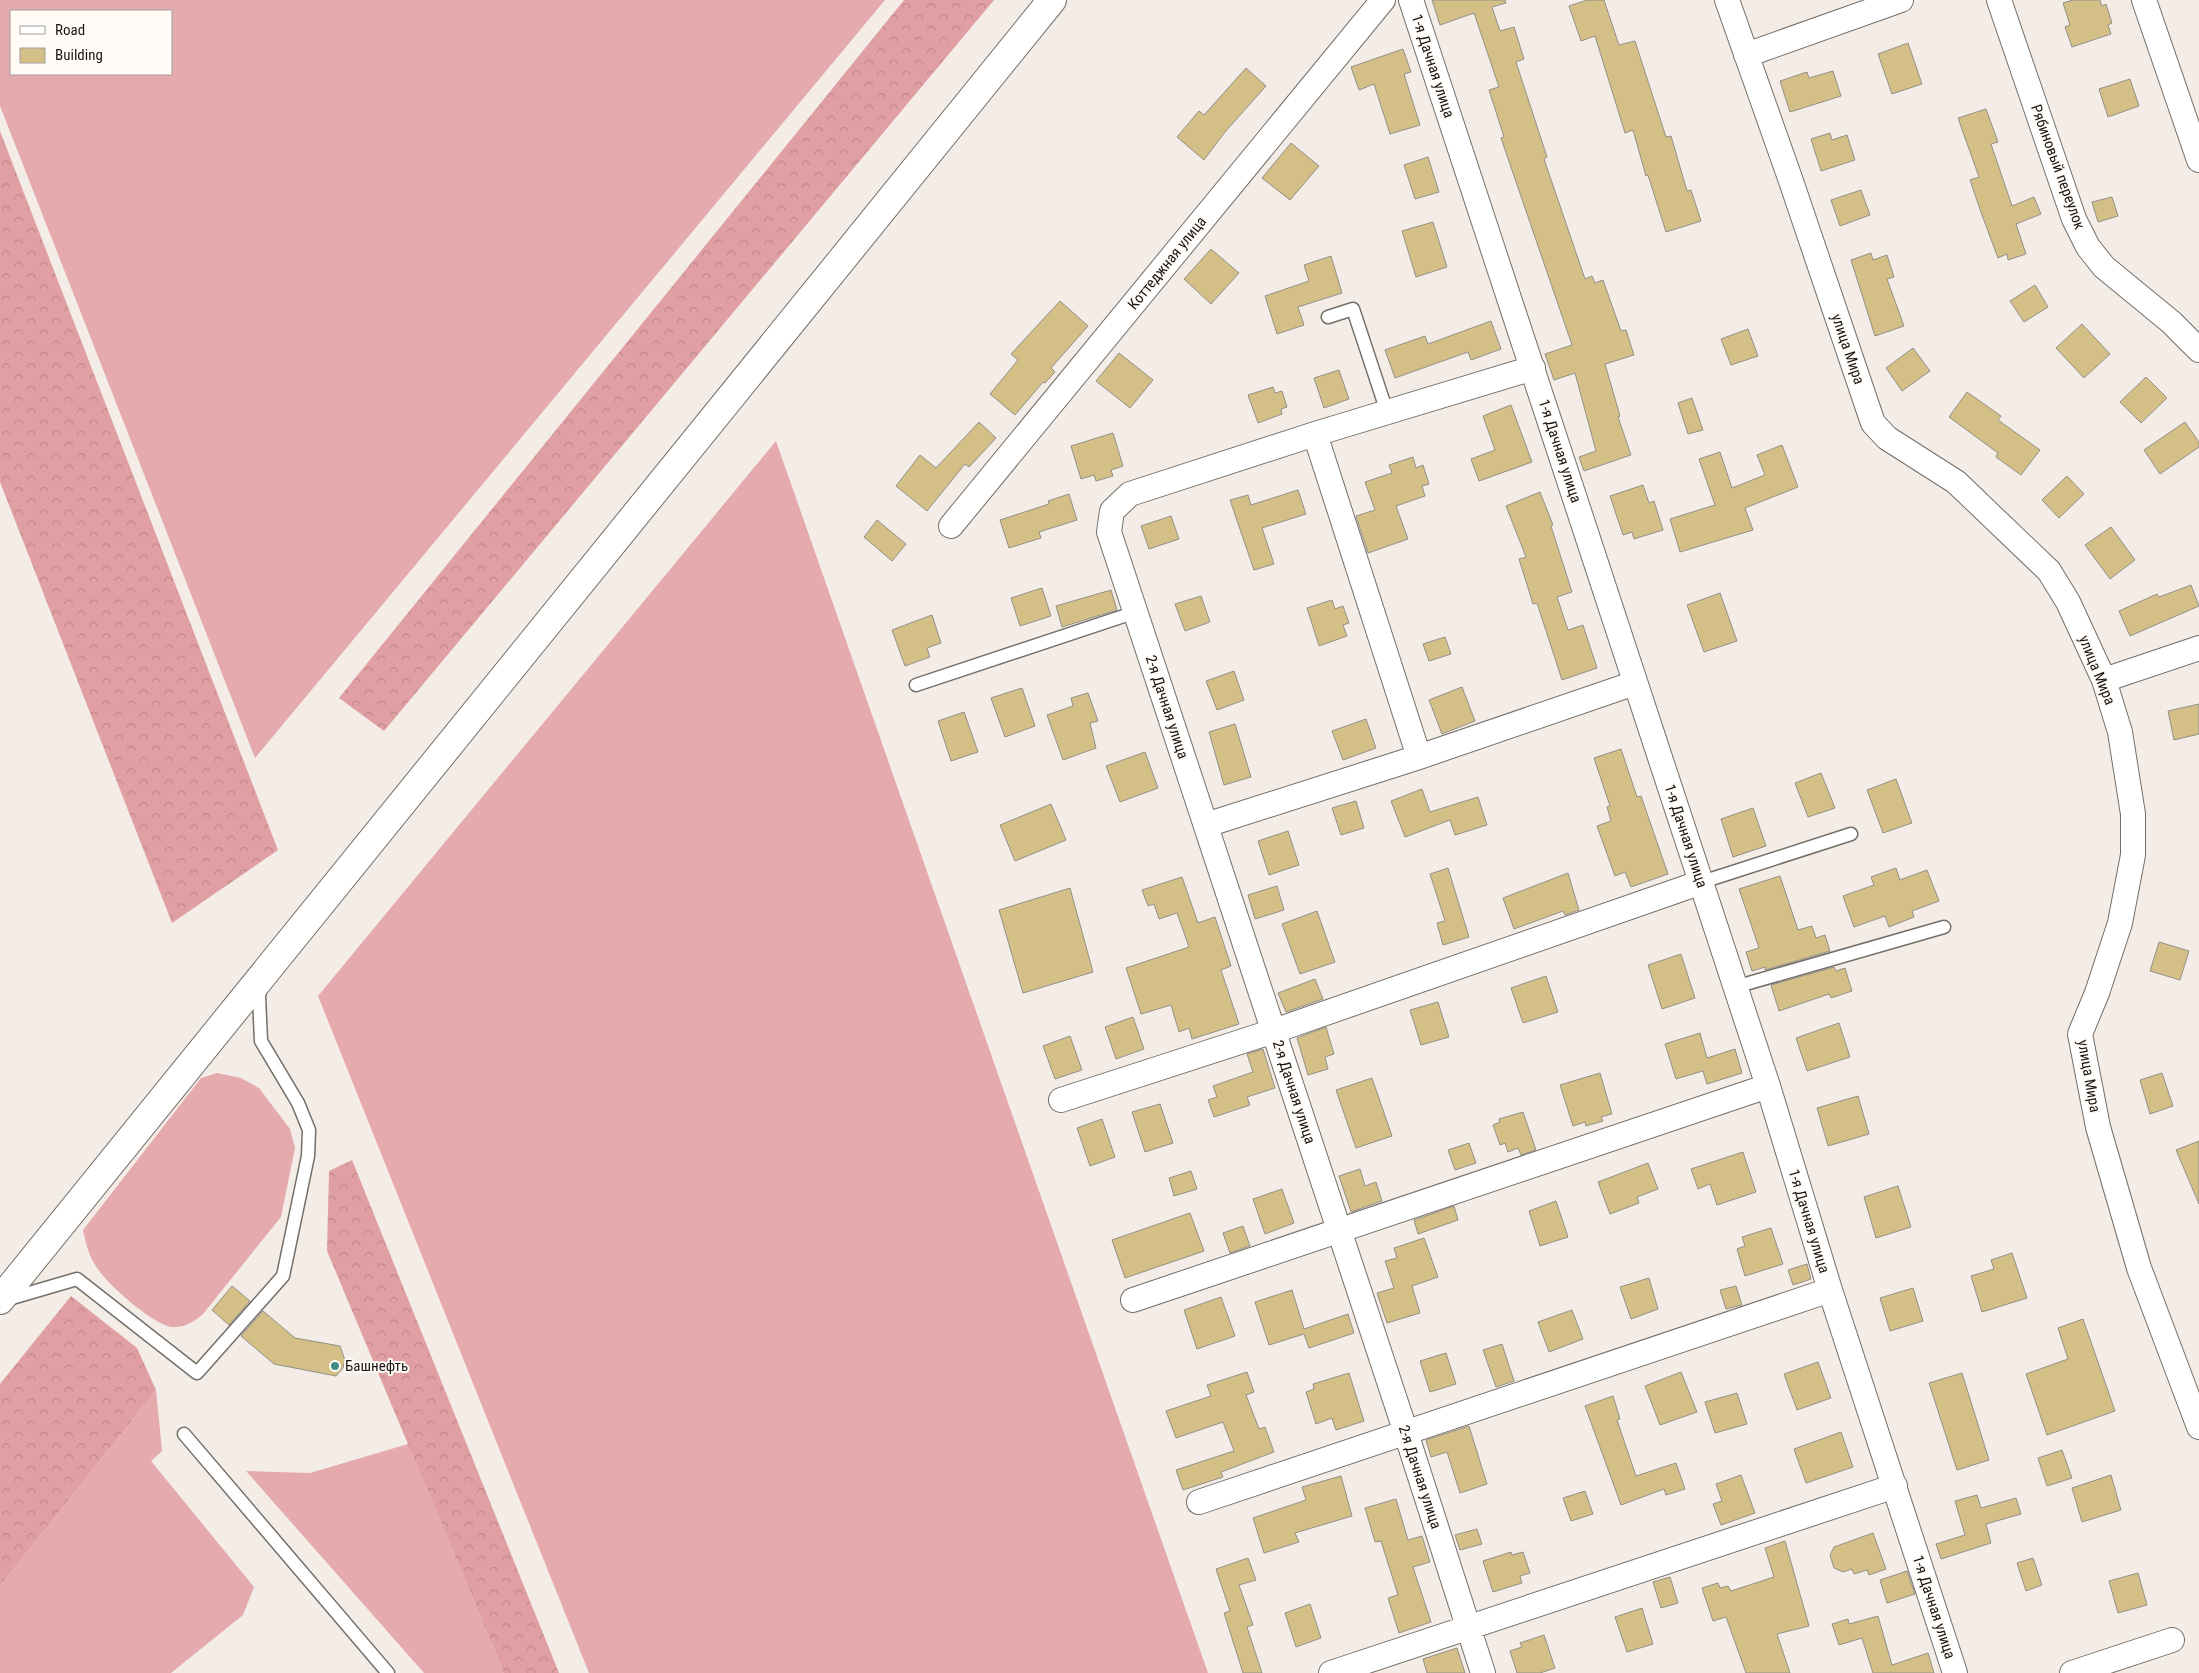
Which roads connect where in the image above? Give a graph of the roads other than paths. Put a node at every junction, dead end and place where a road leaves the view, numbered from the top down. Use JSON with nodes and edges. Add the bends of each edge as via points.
{"nodes":[{"id":1,"x":1052,"y":0,"type":"edge"},
{"id":2,"x":1383,"y":0,"type":"edge"},
{"id":3,"x":1411,"y":0,"type":"edge"},
{"id":4,"x":1726,"y":0,"type":"edge"},
{"id":5,"x":1902,"y":0,"type":"edge"},
{"id":6,"x":1999,"y":0,"type":"edge"},
{"id":7,"x":2144,"y":0,"type":"edge"},
{"id":8,"x":1746,"y":55,"type":"junction"},
{"id":9,"x":2199,"y":160,"type":"edge"},
{"id":10,"x":1328,"y":317,"type":"dead end"},
{"id":11,"x":2199,"y":350,"type":"edge"},
{"id":12,"x":1533,"y":368,"type":"junction"},
{"id":13,"x":1387,"y":412,"type":"junction"},
{"id":14,"x":1315,"y":434,"type":"junction"},
{"id":15,"x":951,"y":526,"type":"dead end"},
{"id":16,"x":1136,"y":612,"type":"junction"},
{"id":17,"x":2199,"y":648,"type":"edge"},
{"id":18,"x":2104,"y":680,"type":"junction"},
{"id":19,"x":1635,"y":684,"type":"junction"},
{"id":20,"x":916,"y":685,"type":"dead end"},
{"id":21,"x":1420,"y":757,"type":"junction"},
{"id":22,"x":1206,"y":825,"type":"junction"},
{"id":23,"x":1851,"y":834,"type":"dead end"},
{"id":24,"x":1702,"y":882,"type":"junction"},
{"id":25,"x":1944,"y":927,"type":"dead end"},
{"id":26,"x":261,"y":985,"type":"junction"},
{"id":27,"x":1735,"y":987,"type":"junction"},
{"id":28,"x":1274,"y":1031,"type":"junction"},
{"id":29,"x":1768,"y":1086,"type":"junction"},
{"id":30,"x":1061,"y":1100,"type":"dead end"},
{"id":31,"x":1339,"y":1230,"type":"junction"},
{"id":32,"x":1830,"y":1290,"type":"junction"},
{"id":33,"x":1133,"y":1300,"type":"dead end"},
{"id":34,"x":4,"y":1304,"type":"edge"},
{"id":35,"x":2199,"y":1427,"type":"edge"},
{"id":36,"x":1406,"y":1433,"type":"junction"},
{"id":37,"x":184,"y":1434,"type":"dead end"},
{"id":38,"x":1895,"y":1486,"type":"junction"},
{"id":39,"x":1199,"y":1502,"type":"dead end"},
{"id":40,"x":1467,"y":1628,"type":"junction"},
{"id":41,"x":2172,"y":1640,"type":"dead end"},
{"id":42,"x":388,"y":1673,"type":"edge"},
{"id":43,"x":1331,"y":1673,"type":"edge"},
{"id":44,"x":1483,"y":1673,"type":"edge"},
{"id":45,"x":1955,"y":1673,"type":"edge"},
{"id":46,"x":2072,"y":1673,"type":"edge"}],
"edges":[{"from":1,"to":26,"type":"main road","via":[[586,576]]},
{"from":2,"to":15,"type":"street","name":"Коттеджная улица"},
{"from":3,"to":12,"type":"street","name":"1-я Дачная улица"},
{"from":4,"to":8,"type":"street","name":"улица Мира"},
{"from":5,"to":8,"type":"street"},
{"from":6,"to":11,"type":"street","name":"Рябиновый переулок","via":[[2074,219],[2088,247],[2104,268]]},
{"from":7,"to":9,"type":"street"},
{"from":8,"to":18,"type":"street","name":"улица Мира","via":[[1873,423],[1887,438],[1956,482],[2049,571],[2068,602]]},
{"from":10,"to":13,"type":"lane","via":[[1353,308]]},
{"from":12,"to":13,"type":"street"},
{"from":12,"to":19,"type":"street","name":"1-я Дачная улица"},
{"from":13,"to":14,"type":"street"},
{"from":14,"to":16,"type":"street","name":"2-я Дачная улица","via":[[1130,494],[1112,511],[1109,532]]},
{"from":14,"to":21,"type":"street"},
{"from":16,"to":20,"type":"lane"},
{"from":16,"to":22,"type":"street","name":"2-я Дачная улица"},
{"from":17,"to":18,"type":"street"},
{"from":18,"to":35,"type":"street","name":"улица Мира","via":[[2120,732],[2133,814],[2133,855],[2120,923],[2080,1034],[2098,1127],[2139,1268]]},
{"from":19,"to":21,"type":"street"},
{"from":19,"to":24,"type":"street","name":"1-я Дачная улица"},
{"from":21,"to":22,"type":"street"},
{"from":22,"to":28,"type":"street","name":"2-я Дачная улица"},
{"from":23,"to":24,"type":"lane"},
{"from":24,"to":27,"type":"street","name":"1-я Дачная улица"},
{"from":24,"to":28,"type":"street"},
{"from":25,"to":27,"type":"lane"},
{"from":26,"to":34,"type":"main road"},
{"from":26,"to":34,"type":"lane","via":[[261,1041],[298,1103],[309,1130],[308,1156],[283,1276],[197,1373],[77,1279]]},
{"from":27,"to":29,"type":"street","name":"1-я Дачная улица"},
{"from":28,"to":30,"type":"street"},
{"from":28,"to":31,"type":"street","name":"2-я Дачная улица"},
{"from":29,"to":31,"type":"street"},
{"from":29,"to":32,"type":"street","name":"1-я Дачная улица"},
{"from":31,"to":33,"type":"street"},
{"from":31,"to":36,"type":"street","name":"2-я Дачная улица"},
{"from":32,"to":36,"type":"street"},
{"from":32,"to":38,"type":"street","name":"1-я Дачная улица"},
{"from":36,"to":39,"type":"street"},
{"from":36,"to":40,"type":"street","name":"2-я Дачная улица"},
{"from":37,"to":42,"type":"lane"},
{"from":38,"to":40,"type":"street"},
{"from":38,"to":45,"type":"street","name":"1-я Дачная улица"},
{"from":40,"to":43,"type":"street"},
{"from":40,"to":44,"type":"street","name":"2-я Дачная улица"},
{"from":41,"to":46,"type":"street"}]}
